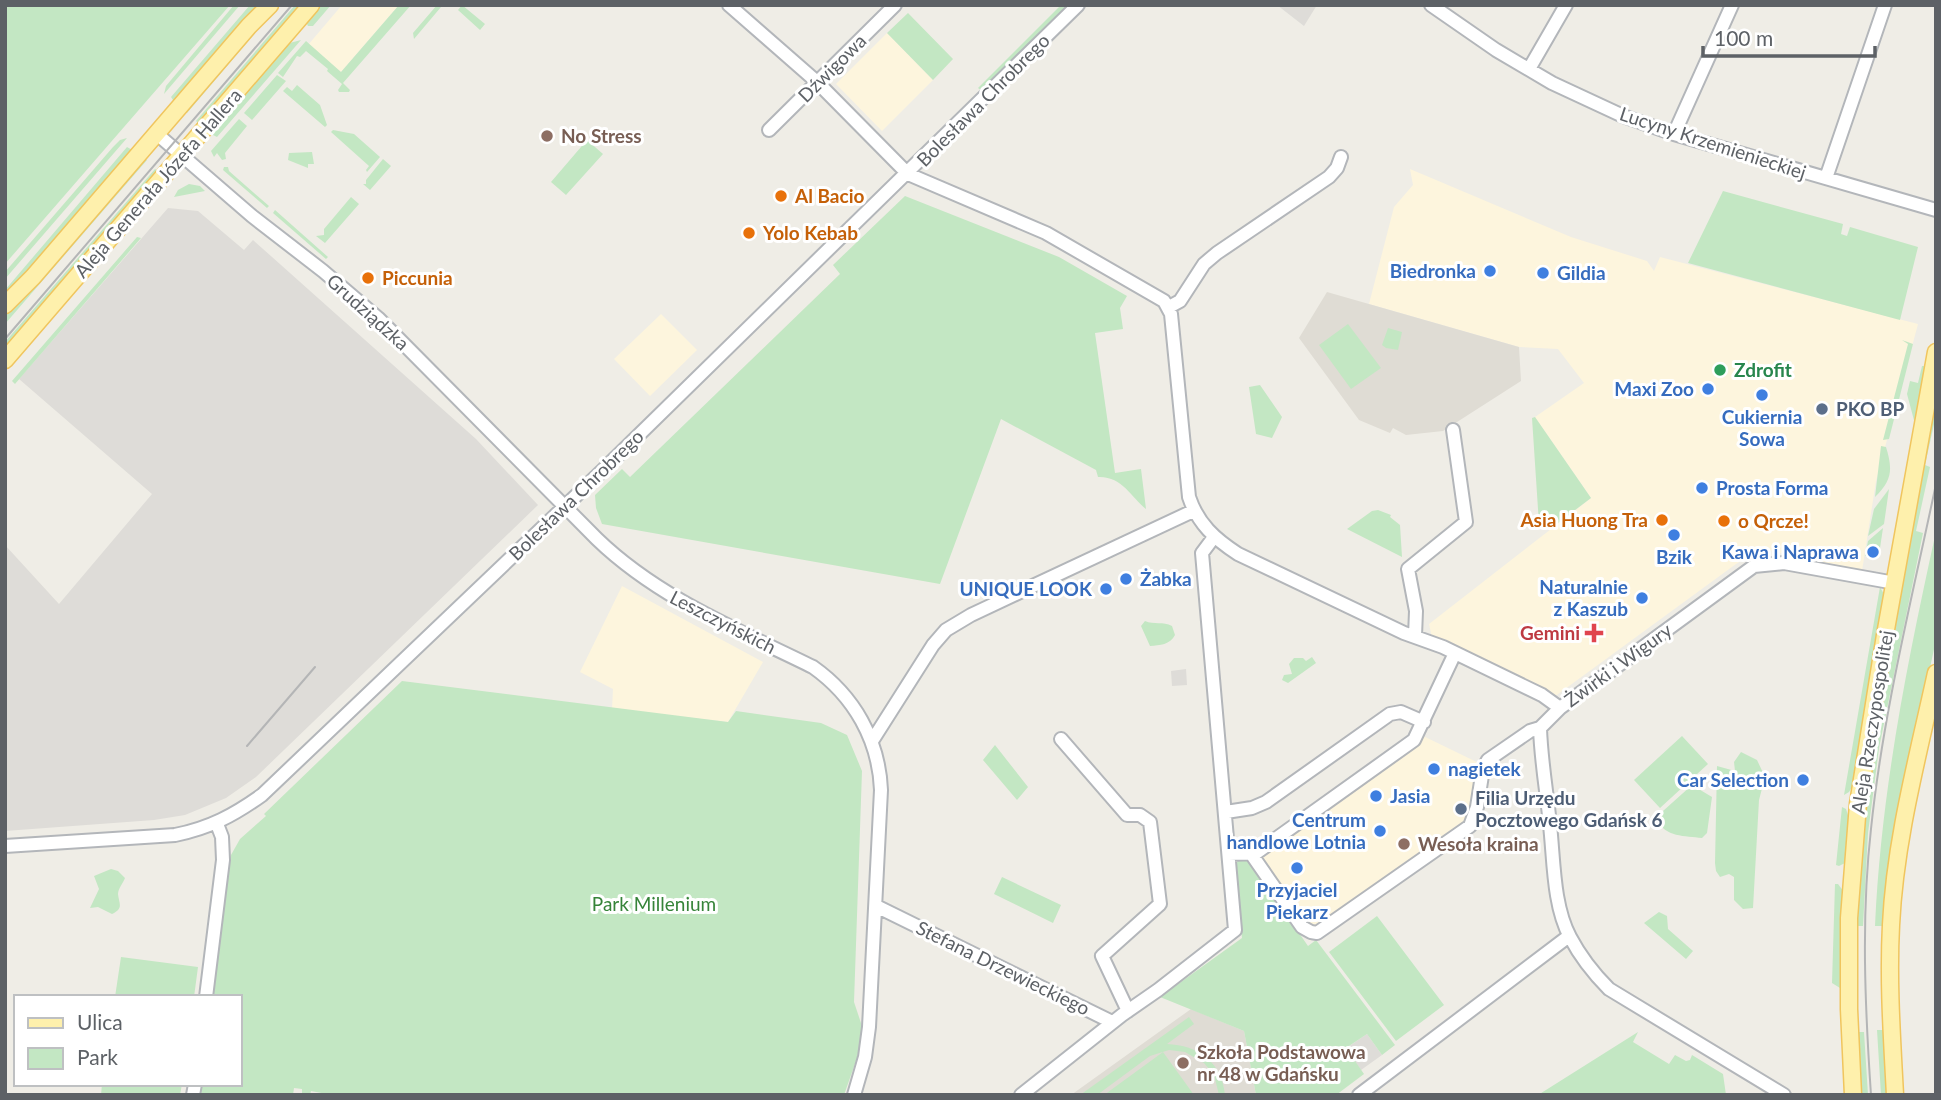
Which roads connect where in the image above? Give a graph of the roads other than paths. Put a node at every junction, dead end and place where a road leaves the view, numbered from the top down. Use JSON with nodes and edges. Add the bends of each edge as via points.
{"nodes":[{"id":1,"x":270,"y":5,"type":"edge"},
{"id":2,"x":311,"y":5,"type":"edge"},
{"id":3,"x":729,"y":5,"type":"edge"},
{"id":4,"x":895,"y":5,"type":"edge"},
{"id":5,"x":1079,"y":5,"type":"edge"},
{"id":6,"x":1431,"y":5,"type":"edge"},
{"id":7,"x":1566,"y":5,"type":"edge"},
{"id":8,"x":1732,"y":5,"type":"edge"},
{"id":9,"x":1885,"y":5,"type":"edge"},
{"id":10,"x":1529,"y":69,"type":"junction"},
{"id":11,"x":817,"y":82,"type":"junction"},
{"id":12,"x":769,"y":131,"type":"dead end"},
{"id":13,"x":157,"y":134,"type":"junction"},
{"id":14,"x":1674,"y":134,"type":"junction"},
{"id":15,"x":181,"y":155,"type":"junction"},
{"id":16,"x":1341,"y":157,"type":"dead end"},
{"id":17,"x":908,"y":174,"type":"junction"},
{"id":18,"x":1826,"y":178,"type":"junction"},
{"id":19,"x":1936,"y":210,"type":"edge"},
{"id":20,"x":5,"y":305,"type":"edge"},
{"id":21,"x":1169,"y":307,"type":"junction"},
{"id":22,"x":1936,"y":352,"type":"edge"},
{"id":23,"x":5,"y":360,"type":"edge"},
{"id":24,"x":1453,"y":430,"type":"dead end"},
{"id":25,"x":565,"y":506,"type":"junction"},
{"id":26,"x":1194,"y":511,"type":"junction"},
{"id":27,"x":1214,"y":537,"type":"junction"},
{"id":28,"x":1895,"y":583,"type":"junction"},
{"id":29,"x":1415,"y":636,"type":"junction"},
{"id":30,"x":1455,"y":653,"type":"junction"},
{"id":31,"x":1936,"y":673,"type":"edge"},
{"id":32,"x":1934,"y":691,"type":"edge"},
{"id":33,"x":1560,"y":708,"type":"junction"},
{"id":34,"x":1424,"y":722,"type":"junction"},
{"id":35,"x":1540,"y":728,"type":"junction"},
{"id":36,"x":1061,"y":739,"type":"dead end"},
{"id":37,"x":872,"y":741,"type":"junction"},
{"id":38,"x":1226,"y":812,"type":"junction"},
{"id":39,"x":217,"y":824,"type":"junction"},
{"id":40,"x":5,"y":846,"type":"edge"},
{"id":41,"x":1230,"y":854,"type":"junction"},
{"id":42,"x":1252,"y":855,"type":"junction"},
{"id":43,"x":876,"y":906,"type":"junction"},
{"id":44,"x":1569,"y":936,"type":"junction"},
{"id":45,"x":206,"y":995,"type":"edge"},
{"id":46,"x":1128,"y":1011,"type":"junction"},
{"id":47,"x":1112,"y":1022,"type":"junction"},
{"id":48,"x":854,"y":1095,"type":"edge"},
{"id":49,"x":1021,"y":1095,"type":"edge"},
{"id":50,"x":1359,"y":1095,"type":"edge"},
{"id":51,"x":1784,"y":1095,"type":"edge"},
{"id":52,"x":1853,"y":1095,"type":"edge"},
{"id":53,"x":1895,"y":1095,"type":"edge"}],
"edges":[{"from":1,"to":13,"type":"main road","name":"Aleja Generała Józefa Hallera"},
{"from":2,"to":15,"type":"main road","name":"Aleja Generała Józefa Hallera"},
{"from":3,"to":11,"type":"street"},
{"from":4,"to":11,"type":"street","name":"Dźwigowa"},
{"from":5,"to":17,"type":"street","name":"Bolesława Chrobrego"},
{"from":6,"to":10,"type":"street","name":"Lucyny Krzemienieckiej"},
{"from":7,"to":10,"type":"street"},
{"from":8,"to":14,"type":"street"},
{"from":9,"to":18,"type":"street"},
{"from":10,"to":14,"type":"street","name":"Lucyny Krzemienieckiej","via":[[1593,103]]},
{"from":11,"to":12,"type":"street","name":"Dźwigowa"},
{"from":11,"to":17,"type":"street"},
{"from":13,"to":15,"type":"street","name":"Grudziądzka"},
{"from":13,"to":20,"type":"main road","name":"Aleja Generała Józefa Hallera"},
{"from":14,"to":18,"type":"street","name":"Lucyny Krzemienieckiej"},
{"from":15,"to":23,"type":"main road","name":"Aleja Generała Józefa Hallera"},
{"from":15,"to":25,"type":"street","name":"Grudziądzka","via":[[378,318]]},
{"from":16,"to":21,"type":"street","via":[[1329,177],[1204,264],[1180,301]]},
{"from":17,"to":21,"type":"street","via":[[1046,233]]},
{"from":17,"to":25,"type":"street","name":"Bolesława Chrobrego"},
{"from":18,"to":19,"type":"street","name":"Lucyny Krzemienieckiej"},
{"from":21,"to":26,"type":"street"},
{"from":22,"to":28,"type":"main road","name":"Aleja Rzeczypospolitej"},
{"from":24,"to":29,"type":"street","via":[[1466,522],[1408,569],[1416,611]]},
{"from":25,"to":37,"type":"street","name":"Leszczyńskich","via":[[610,551],[656,587],[829,678],[850,702]]},
{"from":25,"to":39,"type":"street","name":"Bolesława Chrobrego","via":[[262,795]]},
{"from":26,"to":27,"type":"street"},
{"from":26,"to":37,"type":"street","via":[[946,630]]},
{"from":27,"to":29,"type":"street","via":[[1238,554]]},
{"from":27,"to":38,"type":"street","name":"Stefana Drzewieckiego","via":[[1202,553]]},
{"from":28,"to":33,"type":"street","name":"Żwirki i Wigury","via":[[1784,563],[1750,568]]},
{"from":28,"to":52,"type":"main road","name":"Aleja Rzeczypospolitej","via":[[1858,804],[1851,875]]},
{"from":29,"to":30,"type":"street"},
{"from":30,"to":33,"type":"street"},
{"from":30,"to":34,"type":"street"},
{"from":31,"to":32,"type":"main road"},
{"from":32,"to":53,"type":"main road","via":[[1902,835],[1893,900],[1890,982]]},
{"from":33,"to":35,"type":"street","name":"Żwirki i Wigury"},
{"from":34,"to":38,"type":"street","via":[[1401,712],[1390,714],[1266,802]]},
{"from":34,"to":42,"type":"street","via":[[1414,740]]},
{"from":35,"to":42,"type":"street","name":"Żwirki i Wigury","via":[[1488,760],[1470,826],[1317,933],[1302,927]]},
{"from":35,"to":44,"type":"street","via":[[1559,901]]},
{"from":36,"to":46,"type":"street","name":"Stefana Drzewieckiego","via":[[1127,815],[1140,815],[1150,822],[1160,904],[1102,956]]},
{"from":37,"to":43,"type":"street","name":"Leszczyńskich","via":[[881,790]]},
{"from":38,"to":41,"type":"street","name":"Stefana Drzewieckiego"},
{"from":39,"to":40,"type":"street","name":"Bolesława Chrobrego","via":[[175,835]]},
{"from":39,"to":45,"type":"street","via":[[223,860]]},
{"from":41,"to":42,"type":"street"},
{"from":41,"to":46,"type":"street","name":"Stefana Drzewieckiego","via":[[1235,930]]},
{"from":43,"to":47,"type":"street","name":"Stefana Drzewieckiego"},
{"from":43,"to":48,"type":"street","name":"Leszczyńskich","via":[[868,1043]]},
{"from":44,"to":50,"type":"street"},
{"from":44,"to":51,"type":"street","via":[[1609,989]]},
{"from":46,"to":47,"type":"street","name":"Stefana Drzewieckiego"},
{"from":47,"to":49,"type":"street"}]}
